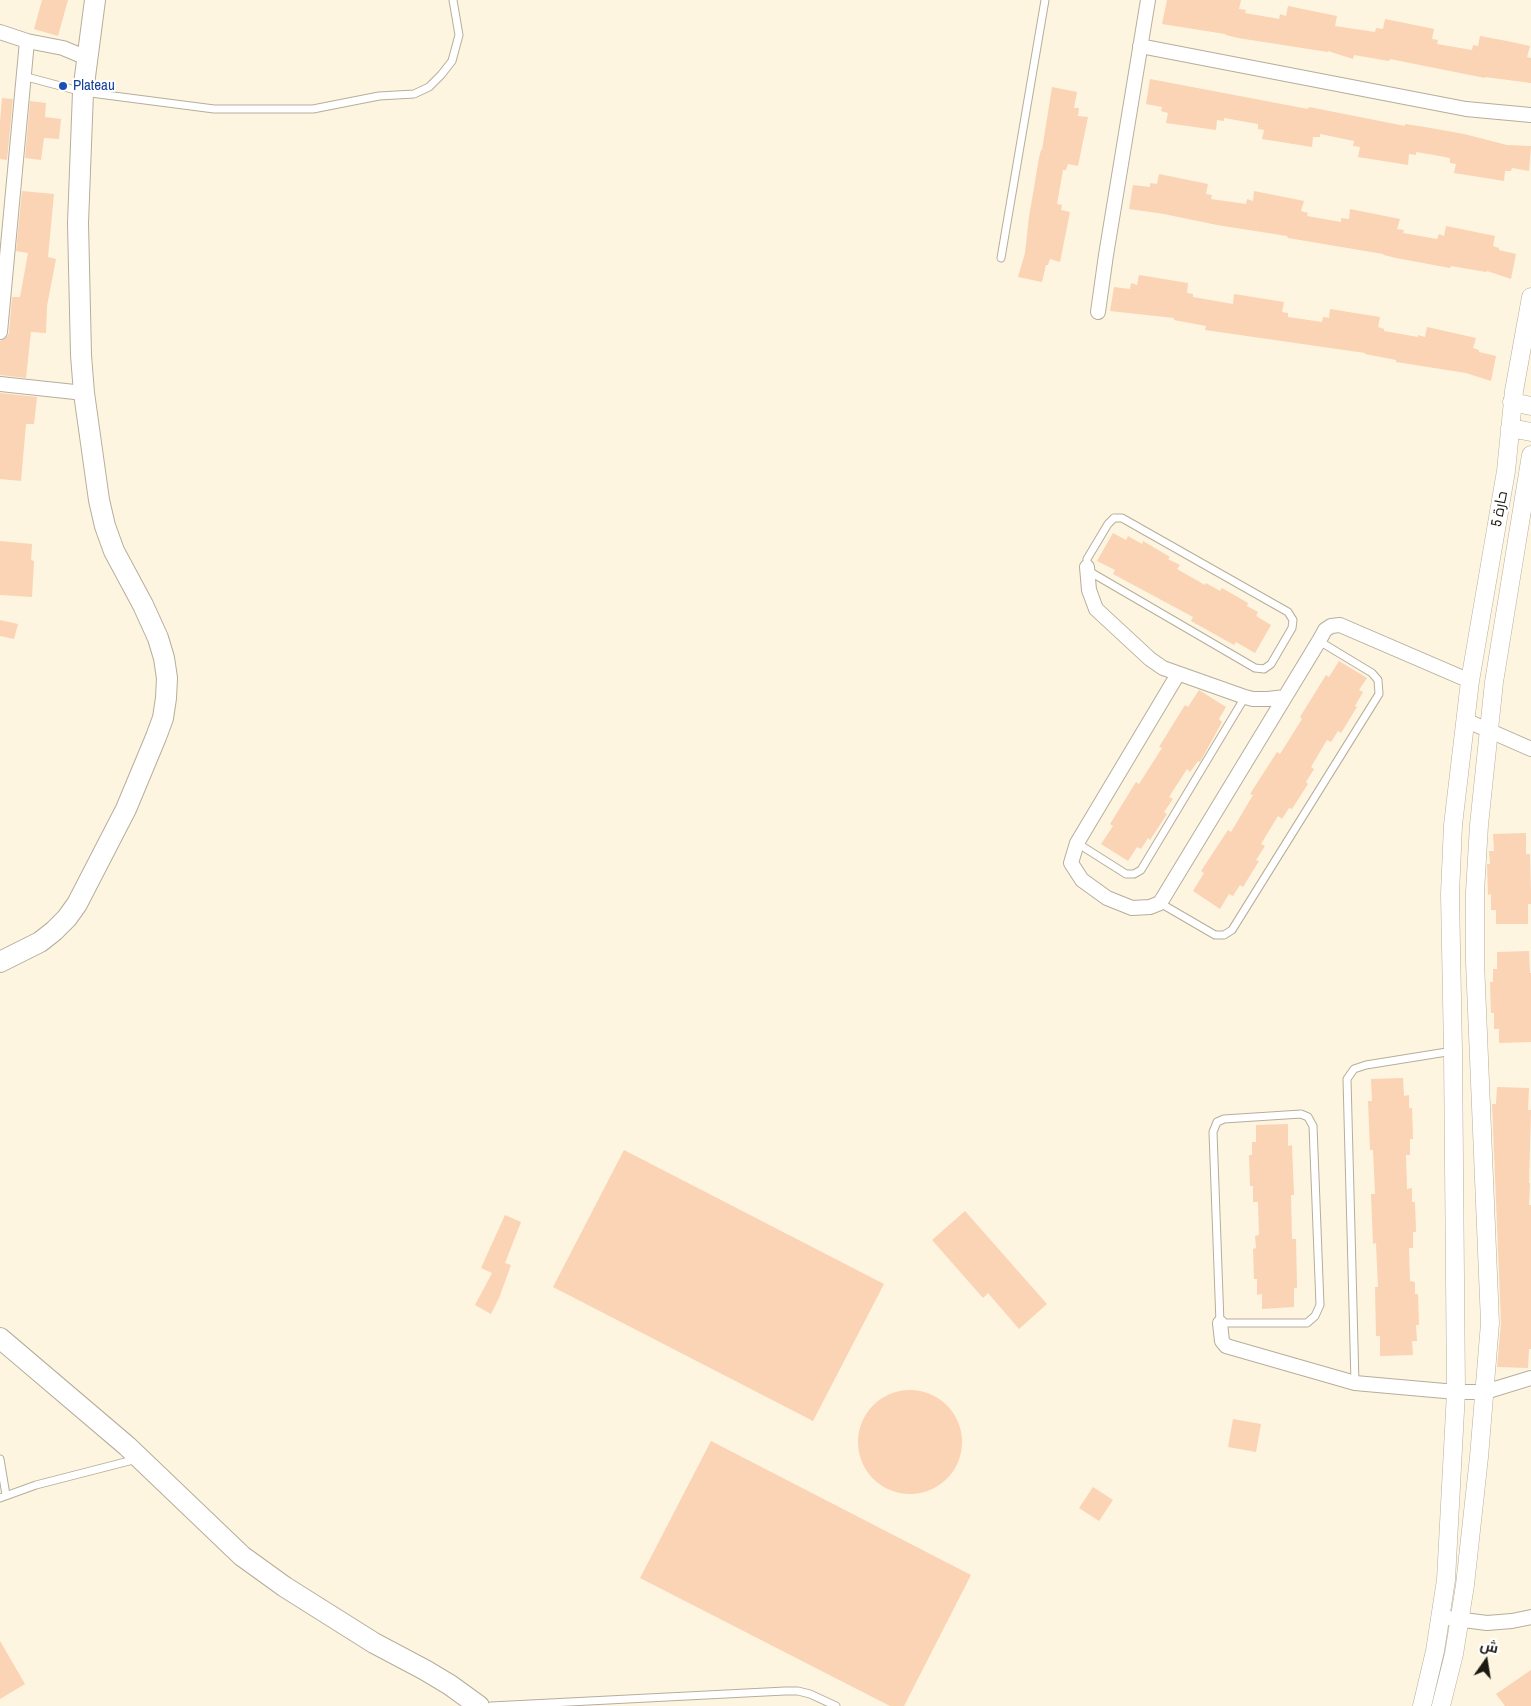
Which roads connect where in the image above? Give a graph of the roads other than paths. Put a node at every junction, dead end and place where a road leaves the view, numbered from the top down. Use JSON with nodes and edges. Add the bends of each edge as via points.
{"nodes":[{"id":1,"x":95,"y":0,"type":"edge"},
{"id":2,"x":453,"y":0,"type":"edge"},
{"id":3,"x":1045,"y":0,"type":"edge"},
{"id":4,"x":1148,"y":0,"type":"edge"},
{"id":5,"x":0,"y":32,"type":"edge"},
{"id":6,"x":27,"y":41,"type":"junction"},
{"id":7,"x":1140,"y":46,"type":"junction"},
{"id":8,"x":87,"y":58,"type":"junction"},
{"id":9,"x":23,"y":76,"type":"junction"},
{"id":10,"x":83,"y":92,"type":"junction"},
{"id":11,"x":1531,"y":115,"type":"edge"},
{"id":12,"x":1002,"y":258,"type":"dead end"},
{"id":13,"x":1531,"y":297,"type":"edge"},
{"id":14,"x":1098,"y":312,"type":"dead end"},
{"id":15,"x":0,"y":332,"type":"edge"},
{"id":16,"x":0,"y":384,"type":"edge"},
{"id":17,"x":84,"y":393,"type":"junction"},
{"id":18,"x":1512,"y":402,"type":"junction"},
{"id":19,"x":1531,"y":406,"type":"edge"},
{"id":20,"x":1510,"y":428,"type":"junction"},
{"id":21,"x":1531,"y":432,"type":"edge"},
{"id":22,"x":1531,"y":455,"type":"edge"},
{"id":23,"x":1087,"y":567,"type":"junction"},
{"id":24,"x":1319,"y":641,"type":"junction"},
{"id":25,"x":1178,"y":674,"type":"junction"},
{"id":26,"x":1470,"y":681,"type":"junction"},
{"id":27,"x":1285,"y":696,"type":"junction"},
{"id":28,"x":1245,"y":697,"type":"junction"},
{"id":29,"x":1465,"y":720,"type":"junction"},
{"id":30,"x":1488,"y":729,"type":"junction"},
{"id":31,"x":1531,"y":748,"type":"edge"},
{"id":32,"x":1077,"y":843,"type":"junction"},
{"id":33,"x":1160,"y":902,"type":"junction"},
{"id":34,"x":3,"y":957,"type":"edge"},
{"id":35,"x":1454,"y":1051,"type":"junction"},
{"id":36,"x":1220,"y":1323,"type":"junction"},
{"id":37,"x":0,"y":1338,"type":"edge"},
{"id":38,"x":1531,"y":1378,"type":"edge"},
{"id":39,"x":1355,"y":1383,"type":"junction"},
{"id":40,"x":1456,"y":1392,"type":"junction"},
{"id":41,"x":1485,"y":1392,"type":"junction"},
{"id":42,"x":140,"y":1458,"type":"junction"},
{"id":43,"x":0,"y":1459,"type":"edge"},
{"id":44,"x":3,"y":1497,"type":"edge"},
{"id":45,"x":1440,"y":1617,"type":"junction"},
{"id":46,"x":1531,"y":1617,"type":"edge"},
{"id":47,"x":1460,"y":1620,"type":"junction"},
{"id":48,"x":1424,"y":1699,"type":"edge"},
{"id":49,"x":1443,"y":1701,"type":"edge"},
{"id":50,"x":479,"y":1706,"type":"edge"},
{"id":51,"x":491,"y":1706,"type":"edge"},
{"id":52,"x":836,"y":1706,"type":"edge"}],
"edges":[{"from":1,"to":8,"type":"main road"},
{"from":2,"to":10,"type":"lane","via":[[459,35],[452,61],[429,87],[414,94],[379,96],[313,109],[214,109]]},
{"from":3,"to":12,"type":"lane"},
{"from":4,"to":7,"type":"street"},
{"from":5,"to":6,"type":"street"},
{"from":6,"to":8,"type":"street","via":[[63,48]]},
{"from":6,"to":9,"type":"street"},
{"from":7,"to":11,"type":"street","via":[[1459,108]]},
{"from":7,"to":14,"type":"street"},
{"from":8,"to":10,"type":"main road"},
{"from":9,"to":10,"type":"lane"},
{"from":9,"to":15,"type":"street"},
{"from":10,"to":17,"type":"main road","via":[[78,223],[80,354]]},
{"from":13,"to":18,"type":"street","name":"حارة 5"},
{"from":16,"to":17,"type":"street"},
{"from":17,"to":34,"type":"main road","via":[[98,500],[114,551],[158,638],[167,678],[166,698],[163,718],[126,809],[77,904],[67,918],[40,942]]},
{"from":18,"to":19,"type":"street"},
{"from":18,"to":20,"type":"street","name":"حارة 5"},
{"from":20,"to":21,"type":"street"},
{"from":20,"to":26,"type":"street","name":"حارة 5","via":[[1506,471]]},
{"from":22,"to":30,"type":"street","name":"حارة 5"},
{"from":23,"to":23,"type":"lane","via":[[1092,573],[1255,668],[1264,669],[1271,664],[1292,628],[1293,620],[1288,612],[1122,518],[1114,518],[1108,524],[1087,559]]},
{"from":23,"to":25,"type":"street","via":[[1089,590],[1096,609],[1150,659]]},
{"from":24,"to":26,"type":"street","via":[[1325,630],[1340,625]]},
{"from":24,"to":27,"type":"street"},
{"from":24,"to":33,"type":"lane","via":[[1372,673],[1378,680],[1379,694],[1232,930],[1224,936],[1215,935]]},
{"from":25,"to":28,"type":"street"},
{"from":25,"to":32,"type":"street"},
{"from":26,"to":29,"type":"street","name":"حارة 5"},
{"from":27,"to":28,"type":"street","via":[[1268,699]]},
{"from":27,"to":33,"type":"street"},
{"from":28,"to":32,"type":"lane","via":[[1140,870],[1126,874]]},
{"from":29,"to":30,"type":"street"},
{"from":29,"to":35,"type":"street","name":"حارة 5","via":[[1453,825],[1450,894]]},
{"from":30,"to":31,"type":"street"},
{"from":30,"to":41,"type":"street","name":"حارة 5","via":[[1476,883],[1475,962],[1490,1299]]},
{"from":32,"to":33,"type":"street","via":[[1071,863],[1082,880],[1107,898],[1132,908],[1150,908]]},
{"from":35,"to":39,"type":"lane","via":[[1366,1065],[1354,1069],[1347,1079]]},
{"from":35,"to":40,"type":"street","name":"حارة 5"},
{"from":36,"to":36,"type":"lane","via":[[1307,1323],[1320,1305],[1313,1126],[1308,1117],[1301,1114],[1224,1119],[1217,1122],[1213,1132]]},
{"from":36,"to":39,"type":"street","via":[[1222,1341],[1226,1346]]},
{"from":37,"to":42,"type":"main road"},
{"from":38,"to":41,"type":"street"},
{"from":39,"to":40,"type":"street"},
{"from":40,"to":41,"type":"street"},
{"from":40,"to":45,"type":"street","name":"حارة 5","via":[[1446,1580]]},
{"from":41,"to":47,"type":"street","name":"حارة 5"},
{"from":42,"to":44,"type":"lane","via":[[36,1485]]},
{"from":42,"to":50,"type":"main road","via":[[242,1556],[277,1582],[374,1643],[434,1675]]},
{"from":43,"to":44,"type":"lane"},
{"from":45,"to":47,"type":"street"},
{"from":45,"to":48,"type":"street","name":"حارة 5"},
{"from":46,"to":47,"type":"street","via":[[1487,1623]]},
{"from":47,"to":49,"type":"street","name":"حارة 5"},
{"from":48,"to":49,"type":"street","via":[[1435,1692]]},
{"from":51,"to":52,"type":"lane","via":[[785,1691],[810,1694]]}]}
